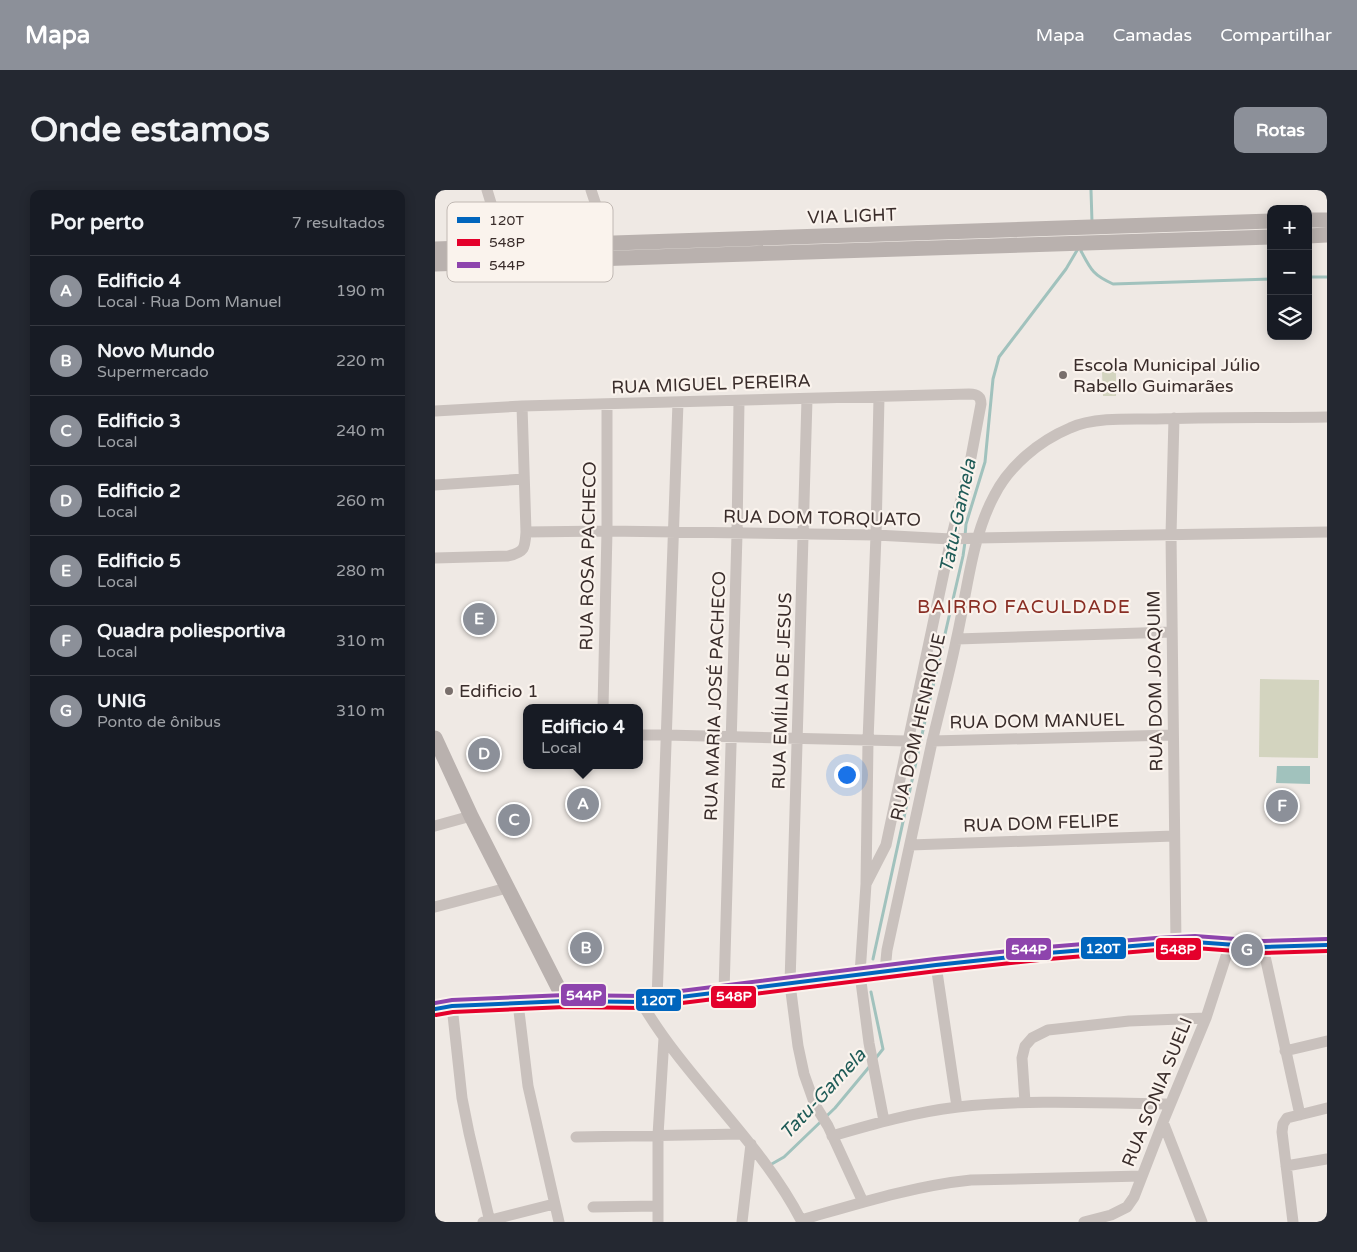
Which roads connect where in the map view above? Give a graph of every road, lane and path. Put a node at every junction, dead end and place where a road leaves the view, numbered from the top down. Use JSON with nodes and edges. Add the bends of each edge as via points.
{"nodes":[{"id":1,"x":487,"y":190,"type":"edge"},
{"id":2,"x":591,"y":190,"type":"edge"},
{"id":3,"x":491,"y":202,"type":"edge"},
{"id":4,"x":595,"y":202,"type":"edge"},
{"id":5,"x":1312,"y":220,"type":"edge"},
{"id":6,"x":1327,"y":220,"type":"edge"},
{"id":7,"x":1267,"y":222,"type":"edge"},
{"id":8,"x":1327,"y":235,"type":"edge"},
{"id":9,"x":1312,"y":236,"type":"edge"},
{"id":10,"x":1267,"y":237,"type":"edge"},
{"id":11,"x":613,"y":243,"type":"edge"},
{"id":12,"x":613,"y":258,"type":"edge"},
{"id":13,"x":879,"y":397,"type":"junction"},
{"id":14,"x":807,"y":399,"type":"junction"},
{"id":15,"x":739,"y":400,"type":"junction"},
{"id":16,"x":678,"y":402,"type":"junction"},
{"id":17,"x":607,"y":404,"type":"junction"},
{"id":18,"x":522,"y":406,"type":"junction"},
{"id":19,"x":435,"y":411,"type":"edge"},
{"id":20,"x":1327,"y":417,"type":"edge"},
{"id":21,"x":1174,"y":418,"type":"junction"},
{"id":22,"x":525,"y":479,"type":"junction"},
{"id":23,"x":435,"y":485,"type":"edge"},
{"id":24,"x":607,"y":531,"type":"junction"},
{"id":25,"x":526,"y":532,"type":"junction"},
{"id":26,"x":673,"y":532,"type":"junction"},
{"id":27,"x":1327,"y":532,"type":"edge"},
{"id":28,"x":737,"y":534,"type":"junction"},
{"id":29,"x":804,"y":535,"type":"junction"},
{"id":30,"x":1171,"y":535,"type":"junction"},
{"id":31,"x":876,"y":536,"type":"junction"},
{"id":32,"x":974,"y":538,"type":"junction"},
{"id":33,"x":955,"y":539,"type":"junction"},
{"id":34,"x":435,"y":558,"type":"edge"},
{"id":35,"x":1172,"y":632,"type":"junction"},
{"id":36,"x":957,"y":639,"type":"junction"},
{"id":37,"x":603,"y":704,"type":"edge"},
{"id":38,"x":643,"y":735,"type":"edge"},
{"id":39,"x":666,"y":735,"type":"junction"},
{"id":40,"x":1173,"y":735,"type":"junction"},
{"id":41,"x":731,"y":738,"type":"junction"},
{"id":42,"x":798,"y":739,"type":"junction"},
{"id":43,"x":869,"y":741,"type":"junction"},
{"id":44,"x":907,"y":741,"type":"junction"},
{"id":45,"x":932,"y":741,"type":"junction"},
{"id":46,"x":436,"y":744,"type":"edge"},
{"id":47,"x":471,"y":816,"type":"junction"},
{"id":48,"x":435,"y":826,"type":"edge"},
{"id":49,"x":1174,"y":836,"type":"junction"},
{"id":50,"x":910,"y":845,"type":"junction"},
{"id":51,"x":867,"y":884,"type":"junction"},
{"id":52,"x":507,"y":888,"type":"junction"},
{"id":53,"x":435,"y":907,"type":"edge"},
{"id":54,"x":1176,"y":943,"type":"junction"},
{"id":55,"x":1231,"y":944,"type":"junction"},
{"id":56,"x":1327,"y":945,"type":"edge"},
{"id":57,"x":1263,"y":947,"type":"junction"},
{"id":58,"x":936,"y":964,"type":"junction"},
{"id":59,"x":885,"y":971,"type":"junction"},
{"id":60,"x":860,"y":974,"type":"junction"},
{"id":61,"x":790,"y":984,"type":"junction"},
{"id":62,"x":724,"y":992,"type":"junction"},
{"id":63,"x":565,"y":1000,"type":"junction"},
{"id":64,"x":649,"y":1001,"type":"junction"},
{"id":65,"x":518,"y":1003,"type":"junction"},
{"id":66,"x":452,"y":1006,"type":"junction"},
{"id":67,"x":435,"y":1009,"type":"edge"},
{"id":68,"x":1206,"y":1018,"type":"junction"},
{"id":69,"x":664,"y":1038,"type":"junction"},
{"id":70,"x":1327,"y":1041,"type":"edge"},
{"id":71,"x":1285,"y":1051,"type":"junction"},
{"id":72,"x":1025,"y":1102,"type":"junction"},
{"id":73,"x":1170,"y":1104,"type":"junction"},
{"id":74,"x":957,"y":1107,"type":"junction"},
{"id":75,"x":1327,"y":1108,"type":"edge"},
{"id":76,"x":1299,"y":1115,"type":"junction"},
{"id":77,"x":884,"y":1121,"type":"junction"},
{"id":78,"x":1163,"y":1122,"type":"junction"},
{"id":79,"x":830,"y":1131,"type":"junction"},
{"id":80,"x":742,"y":1134,"type":"junction"},
{"id":81,"x":658,"y":1135,"type":"junction"},
{"id":82,"x":576,"y":1137,"type":"dead end"},
{"id":83,"x":751,"y":1144,"type":"junction"},
{"id":84,"x":1327,"y":1158,"type":"edge"},
{"id":85,"x":1286,"y":1166,"type":"junction"},
{"id":86,"x":1142,"y":1176,"type":"junction"},
{"id":87,"x":863,"y":1202,"type":"junction"},
{"id":88,"x":555,"y":1204,"type":"junction"},
{"id":89,"x":658,"y":1206,"type":"junction"},
{"id":90,"x":593,"y":1207,"type":"dead end"},
{"id":91,"x":487,"y":1221,"type":"edge"},
{"id":92,"x":801,"y":1221,"type":"edge"},
{"id":93,"x":559,"y":1222,"type":"edge"},
{"id":94,"x":657,"y":1222,"type":"edge"},
{"id":95,"x":742,"y":1222,"type":"edge"},
{"id":96,"x":1084,"y":1222,"type":"edge"},
{"id":97,"x":1202,"y":1222,"type":"edge"},
{"id":98,"x":1293,"y":1222,"type":"edge"}],
"edges":[{"from":1,"to":3,"type":"street"},
{"from":2,"to":4,"type":"street"},
{"from":5,"to":6,"type":"street"},
{"from":7,"to":11,"type":"street","name":"VIA LIGHT"},
{"from":8,"to":9,"type":"street"},
{"from":10,"to":12,"type":"street","name":"VIA LIGHT"},
{"from":13,"to":14,"type":"street","name":"RUA MIGUEL PEREIRA"},
{"from":13,"to":31,"type":"street"},
{"from":13,"to":33,"type":"street","name":"RUA MIGUEL PEREIRA","via":[[975,394],[981,400]]},
{"from":14,"to":15,"type":"street","name":"RUA MIGUEL PEREIRA"},
{"from":14,"to":29,"type":"street","name":"RUA EMÍLIA DE JESUS"},
{"from":15,"to":16,"type":"street","name":"RUA MIGUEL PEREIRA"},
{"from":15,"to":28,"type":"street","name":"RUA MARIA JOSÉ PACHECO"},
{"from":16,"to":17,"type":"street","name":"RUA MIGUEL PEREIRA"},
{"from":16,"to":26,"type":"street"},
{"from":17,"to":18,"type":"street","name":"RUA MIGUEL PEREIRA"},
{"from":17,"to":24,"type":"street","name":"RUA ROSA PACHECO"},
{"from":18,"to":19,"type":"street","name":"RUA MIGUEL PEREIRA"},
{"from":18,"to":22,"type":"street"},
{"from":20,"to":21,"type":"street","name":"RUA DOM HENRIQUE"},
{"from":21,"to":30,"type":"street","name":"RUA DOM JOAQUIM"},
{"from":21,"to":32,"type":"street","name":"RUA DOM HENRIQUE","via":[[1087,422],[1070,427],[1042,443],[1006,477]]},
{"from":22,"to":23,"type":"street"},
{"from":22,"to":25,"type":"street"},
{"from":24,"to":25,"type":"street","name":"RUA DOM TORQUATO"},
{"from":24,"to":26,"type":"street","name":"RUA DOM TORQUATO"},
{"from":24,"to":37,"type":"street","name":"RUA ROSA PACHECO"},
{"from":25,"to":34,"type":"street","via":[[523,550],[516,554]]},
{"from":26,"to":28,"type":"street","name":"RUA DOM TORQUATO"},
{"from":26,"to":39,"type":"street"},
{"from":27,"to":30,"type":"street","name":"RUA DOM TORQUATO"},
{"from":28,"to":29,"type":"street","name":"RUA DOM TORQUATO"},
{"from":28,"to":41,"type":"street","name":"RUA MARIA JOSÉ PACHECO"},
{"from":29,"to":31,"type":"street","name":"RUA DOM TORQUATO"},
{"from":29,"to":42,"type":"street","name":"RUA EMÍLIA DE JESUS"},
{"from":30,"to":32,"type":"street","name":"RUA DOM TORQUATO"},
{"from":30,"to":35,"type":"street","name":"RUA DOM JOAQUIM"},
{"from":31,"to":33,"type":"street","name":"RUA DOM TORQUATO"},
{"from":31,"to":43,"type":"street"},
{"from":32,"to":33,"type":"street","name":"RUA DOM TORQUATO"},
{"from":32,"to":36,"type":"street","name":"RUA DOM HENRIQUE"},
{"from":33,"to":44,"type":"street"},
{"from":35,"to":36,"type":"street"},
{"from":35,"to":40,"type":"street","name":"RUA DOM JOAQUIM"},
{"from":36,"to":45,"type":"street","name":"RUA DOM HENRIQUE"},
{"from":38,"to":39,"type":"street"},
{"from":39,"to":41,"type":"street"},
{"from":39,"to":64,"type":"street"},
{"from":40,"to":45,"type":"street","name":"RUA DOM MANUEL"},
{"from":40,"to":49,"type":"street","name":"RUA DOM JOAQUIM"},
{"from":41,"to":42,"type":"street"},
{"from":41,"to":62,"type":"street","name":"RUA MARIA JOSÉ PACHECO"},
{"from":42,"to":43,"type":"street"},
{"from":42,"to":61,"type":"street","name":"RUA EMÍLIA DE JESUS"},
{"from":43,"to":44,"type":"street"},
{"from":43,"to":51,"type":"street"},
{"from":44,"to":51,"type":"street","via":[[886,845]]},
{"from":45,"to":50,"type":"street","name":"RUA DOM HENRIQUE"},
{"from":46,"to":47,"type":"street"},
{"from":47,"to":48,"type":"street"},
{"from":47,"to":52,"type":"street"},
{"from":49,"to":50,"type":"street","name":"RUA DOM FELIPE"},
{"from":49,"to":54,"type":"street","name":"RUA DOM JOAQUIM"},
{"from":50,"to":59,"type":"street","name":"RUA DOM HENRIQUE"},
{"from":51,"to":60,"type":"street"},
{"from":52,"to":53,"type":"street"},
{"from":52,"to":63,"type":"street"},
{"from":54,"to":55,"type":"main road"},
{"from":54,"to":58,"type":"main road"},
{"from":55,"to":57,"type":"main road"},
{"from":55,"to":68,"type":"street","name":"RUA SONIA SUELI"},
{"from":56,"to":57,"type":"main road"},
{"from":57,"to":71,"type":"street"},
{"from":58,"to":59,"type":"main road"},
{"from":58,"to":74,"type":"street"},
{"from":59,"to":60,"type":"main road"},
{"from":60,"to":61,"type":"main road"},
{"from":60,"to":77,"type":"street"},
{"from":61,"to":62,"type":"main road"},
{"from":61,"to":79,"type":"street","name":"RUA EMÍLIA DE JESUS","via":[[804,1074],[815,1105]]},
{"from":62,"to":64,"type":"main road"},
{"from":63,"to":64,"type":"main road"},
{"from":63,"to":65,"type":"main road"},
{"from":64,"to":69,"type":"street"},
{"from":65,"to":66,"type":"main road"},
{"from":65,"to":88,"type":"street","via":[[528,1086]]},
{"from":66,"to":67,"type":"main road"},
{"from":66,"to":91,"type":"street","via":[[462,1098]]},
{"from":68,"to":72,"type":"street","via":[[1129,1021],[1048,1030],[1032,1038],[1025,1046],[1022,1058]]},
{"from":68,"to":73,"type":"street","name":"RUA SONIA SUELI"},
{"from":69,"to":80,"type":"street"},
{"from":69,"to":81,"type":"street"},
{"from":70,"to":71,"type":"street"},
{"from":71,"to":76,"type":"street"},
{"from":72,"to":73,"type":"street"},
{"from":72,"to":74,"type":"street"},
{"from":73,"to":78,"type":"street","name":"RUA SONIA SUELI"},
{"from":74,"to":77,"type":"street"},
{"from":75,"to":76,"type":"street"},
{"from":76,"to":85,"type":"street","via":[[1287,1118],[1283,1124]]},
{"from":77,"to":79,"type":"street"},
{"from":78,"to":86,"type":"street","name":"RUA SONIA SUELI"},
{"from":78,"to":97,"type":"street"},
{"from":79,"to":87,"type":"street","name":"RUA EMÍLIA DE JESUS"},
{"from":80,"to":81,"type":"street"},
{"from":80,"to":83,"type":"street"},
{"from":81,"to":82,"type":"street"},
{"from":81,"to":89,"type":"street"},
{"from":83,"to":92,"type":"street"},
{"from":83,"to":95,"type":"street"},
{"from":84,"to":85,"type":"street"},
{"from":85,"to":98,"type":"street"},
{"from":86,"to":87,"type":"street","via":[[971,1180]]},
{"from":86,"to":96,"type":"street","name":"RUA SONIA SUELI","via":[[1127,1207]]},
{"from":87,"to":92,"type":"street"},
{"from":88,"to":91,"type":"street"},
{"from":88,"to":93,"type":"street"},
{"from":89,"to":90,"type":"street"},
{"from":89,"to":94,"type":"street"}]}
